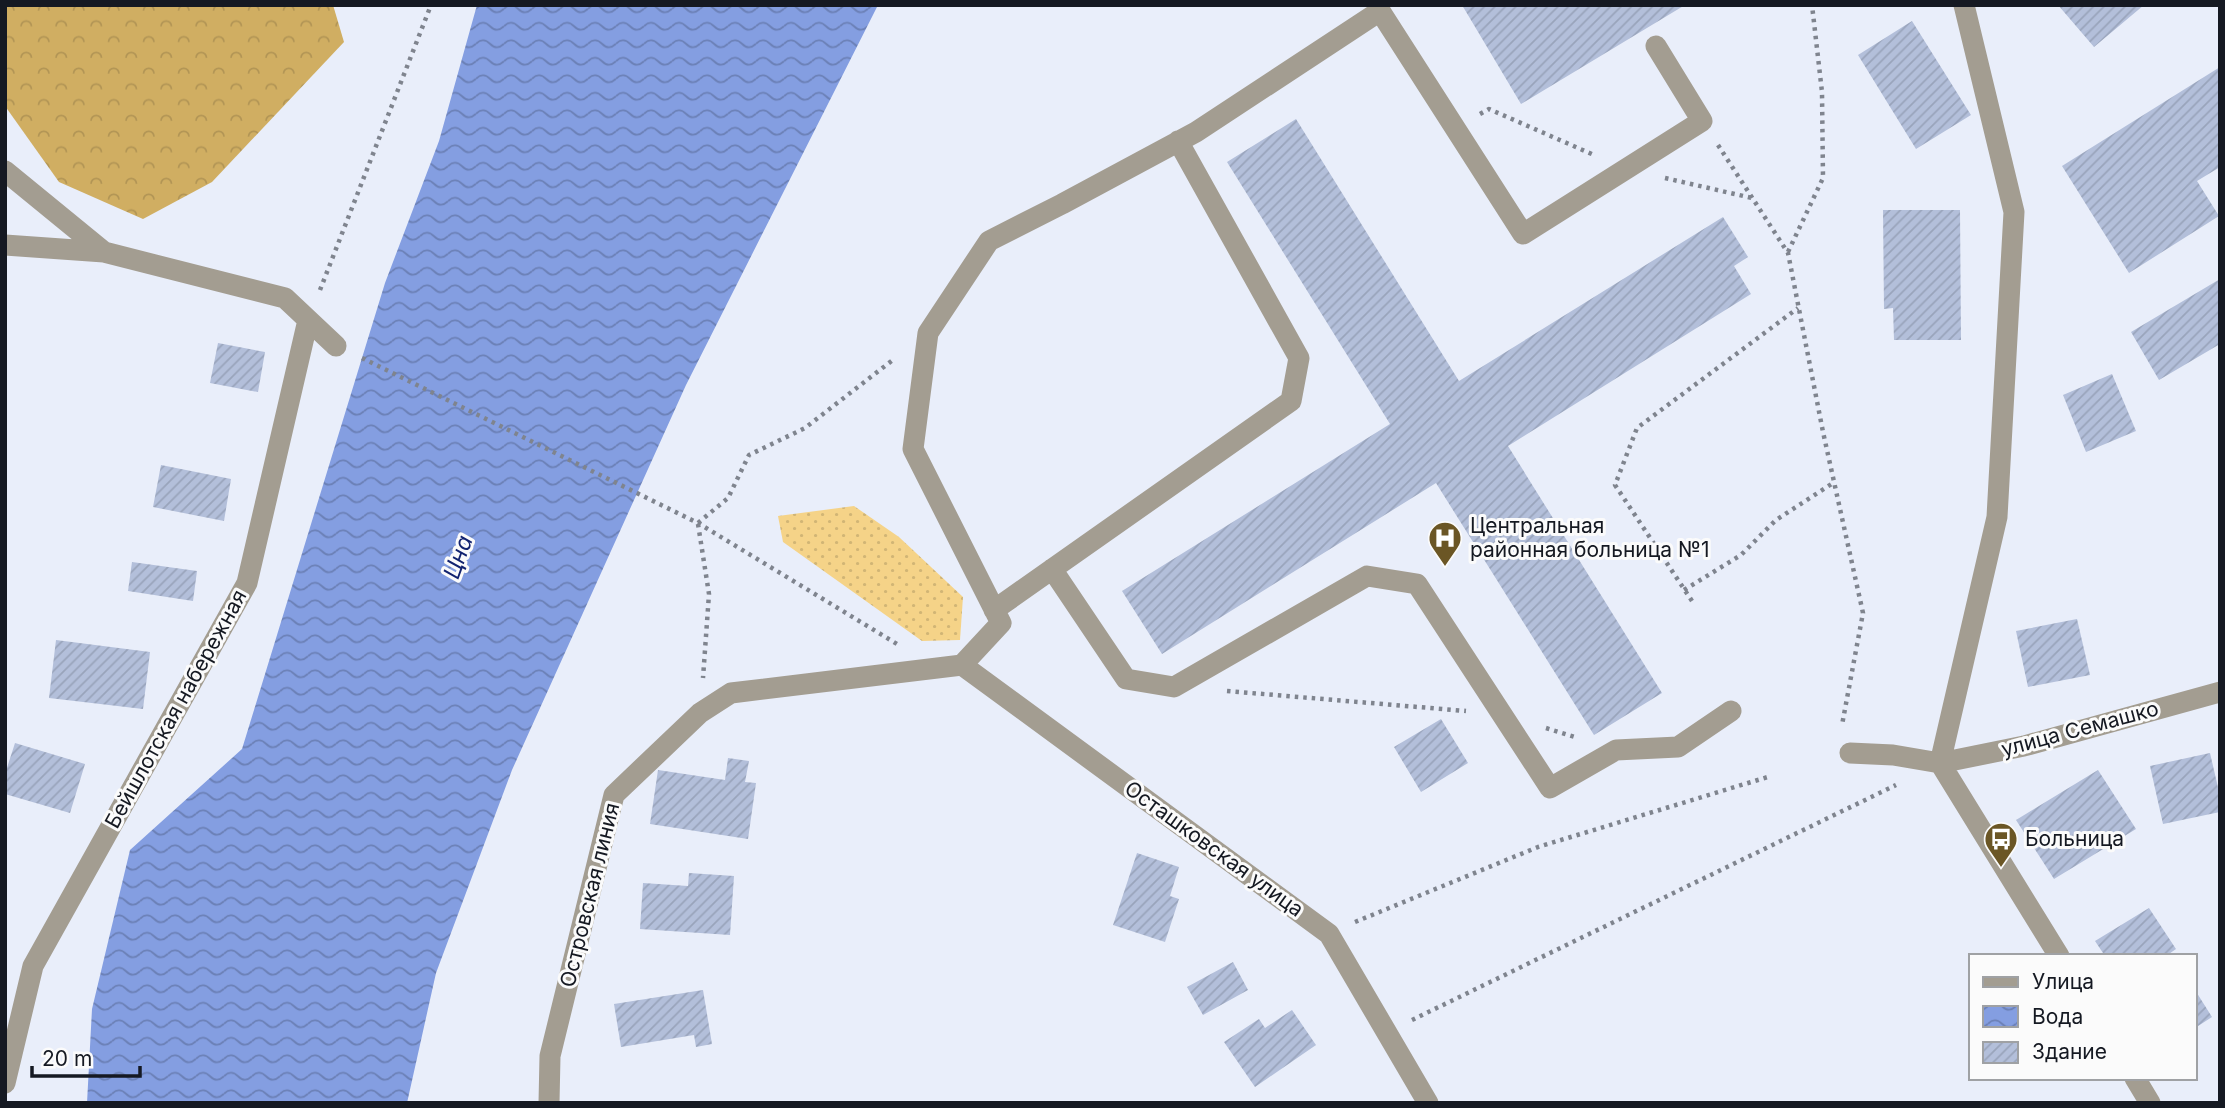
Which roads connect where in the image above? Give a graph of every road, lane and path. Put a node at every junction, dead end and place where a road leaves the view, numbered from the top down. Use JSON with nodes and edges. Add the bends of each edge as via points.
{"nodes":[{"id":1,"x":431,"y":5,"type":"edge"},
{"id":2,"x":1812,"y":5,"type":"edge"},
{"id":3,"x":1964,"y":5,"type":"edge"},
{"id":4,"x":1380,"y":8,"type":"edge"},
{"id":5,"x":1656,"y":46,"type":"dead end"},
{"id":6,"x":1702,"y":121,"type":"junction"},
{"id":7,"x":1178,"y":141,"type":"junction"},
{"id":8,"x":5,"y":171,"type":"edge"},
{"id":9,"x":5,"y":245,"type":"edge"},
{"id":10,"x":104,"y":252,"type":"junction"},
{"id":11,"x":1788,"y":253,"type":"junction"},
{"id":12,"x":1798,"y":308,"type":"junction"},
{"id":13,"x":308,"y":320,"type":"junction"},
{"id":14,"x":928,"y":333,"type":"junction"},
{"id":15,"x":336,"y":346,"type":"joint"},
{"id":16,"x":1833,"y":483,"type":"junction"},
{"id":17,"x":698,"y":523,"type":"junction"},
{"id":18,"x":1052,"y":569,"type":"junction"},
{"id":19,"x":1684,"y":590,"type":"junction"},
{"id":20,"x":1692,"y":601,"type":"dead end"},
{"id":21,"x":994,"y":610,"type":"junction"},
{"id":22,"x":962,"y":665,"type":"junction"},
{"id":23,"x":936,"y":668,"type":"junction"},
{"id":24,"x":1174,"y":687,"type":"junction"},
{"id":25,"x":2220,"y":692,"type":"edge"},
{"id":26,"x":1731,"y":711,"type":"dead end"},
{"id":27,"x":700,"y":713,"type":"junction"},
{"id":28,"x":1502,"y":714,"type":"junction"},
{"id":29,"x":1845,"y":745,"type":"joint"},
{"id":30,"x":1615,"y":750,"type":"junction"},
{"id":31,"x":1940,"y":763,"type":"junction"},
{"id":32,"x":1771,"y":776,"type":"dead end"},
{"id":33,"x":1329,"y":934,"type":"junction"},
{"id":34,"x":2058,"y":954,"type":"edge"},
{"id":35,"x":1387,"y":1032,"type":"junction"},
{"id":36,"x":2136,"y":1080,"type":"edge"},
{"id":37,"x":5,"y":1083,"type":"edge"},
{"id":38,"x":549,"y":1103,"type":"edge"},
{"id":39,"x":1427,"y":1103,"type":"edge"},
{"id":40,"x":2150,"y":1103,"type":"edge"}],
"edges":[{"from":1,"to":13,"type":"path"},
{"from":2,"to":11,"type":"path","via":[[1822,92],[1822,178]]},
{"from":3,"to":31,"type":"street","via":[[2014,212],[1997,517]]},
{"from":4,"to":6,"type":"street","via":[[1523,234]]},
{"from":4,"to":7,"type":"street"},
{"from":5,"to":6,"type":"street"},
{"from":6,"to":11,"type":"path"},
{"from":7,"to":14,"type":"street","via":[[989,241]]},
{"from":7,"to":18,"type":"street","via":[[1299,359],[1291,401]]},
{"from":8,"to":10,"type":"street"},
{"from":9,"to":10,"type":"street"},
{"from":10,"to":13,"type":"street","via":[[285,298]]},
{"from":11,"to":12,"type":"path"},
{"from":12,"to":16,"type":"path"},
{"from":12,"to":19,"type":"path","via":[[1637,428],[1615,485]]},
{"from":13,"to":15,"type":"street"},
{"from":13,"to":37,"type":"street","name":"Бейшлотская набережная","via":[[247,583],[33,966]]},
{"from":14,"to":17,"type":"path","via":[[805,428],[750,456],[728,498]]},
{"from":14,"to":21,"type":"street","via":[[913,449]]},
{"from":15,"to":17,"type":"path"},
{"from":16,"to":19,"type":"path","via":[[1776,520],[1741,555]]},
{"from":16,"to":29,"type":"path","via":[[1863,613]]},
{"from":17,"to":23,"type":"path"},
{"from":17,"to":27,"type":"path","via":[[709,594]]},
{"from":18,"to":21,"type":"street"},
{"from":18,"to":24,"type":"street","via":[[1126,679]]},
{"from":19,"to":20,"type":"path"},
{"from":21,"to":22,"type":"street","via":[[1001,623]]},
{"from":22,"to":23,"type":"street"},
{"from":22,"to":33,"type":"street","name":"Осташковская улица"},
{"from":23,"to":27,"type":"street","name":"Островская линия","via":[[731,693]]},
{"from":24,"to":28,"type":"path"},
{"from":24,"to":28,"type":"street","via":[[1367,576],[1417,584]]},
{"from":25,"to":31,"type":"street","name":"улица Семашко","via":[[2024,746]]},
{"from":26,"to":30,"type":"street","via":[[1678,747]]},
{"from":27,"to":38,"type":"street","name":"Островская линия","via":[[614,795],[550,1056]]},
{"from":28,"to":30,"type":"path"},
{"from":28,"to":30,"type":"street","via":[[1550,788]]},
{"from":29,"to":31,"type":"street"},
{"from":31,"to":34,"type":"street"},
{"from":31,"to":35,"type":"path"},
{"from":32,"to":33,"type":"path","via":[[1538,847]]},
{"from":33,"to":35,"type":"street","name":"Осташковская улица"},
{"from":35,"to":39,"type":"street","name":"Осташковская улица"},
{"from":36,"to":40,"type":"street"}]}
